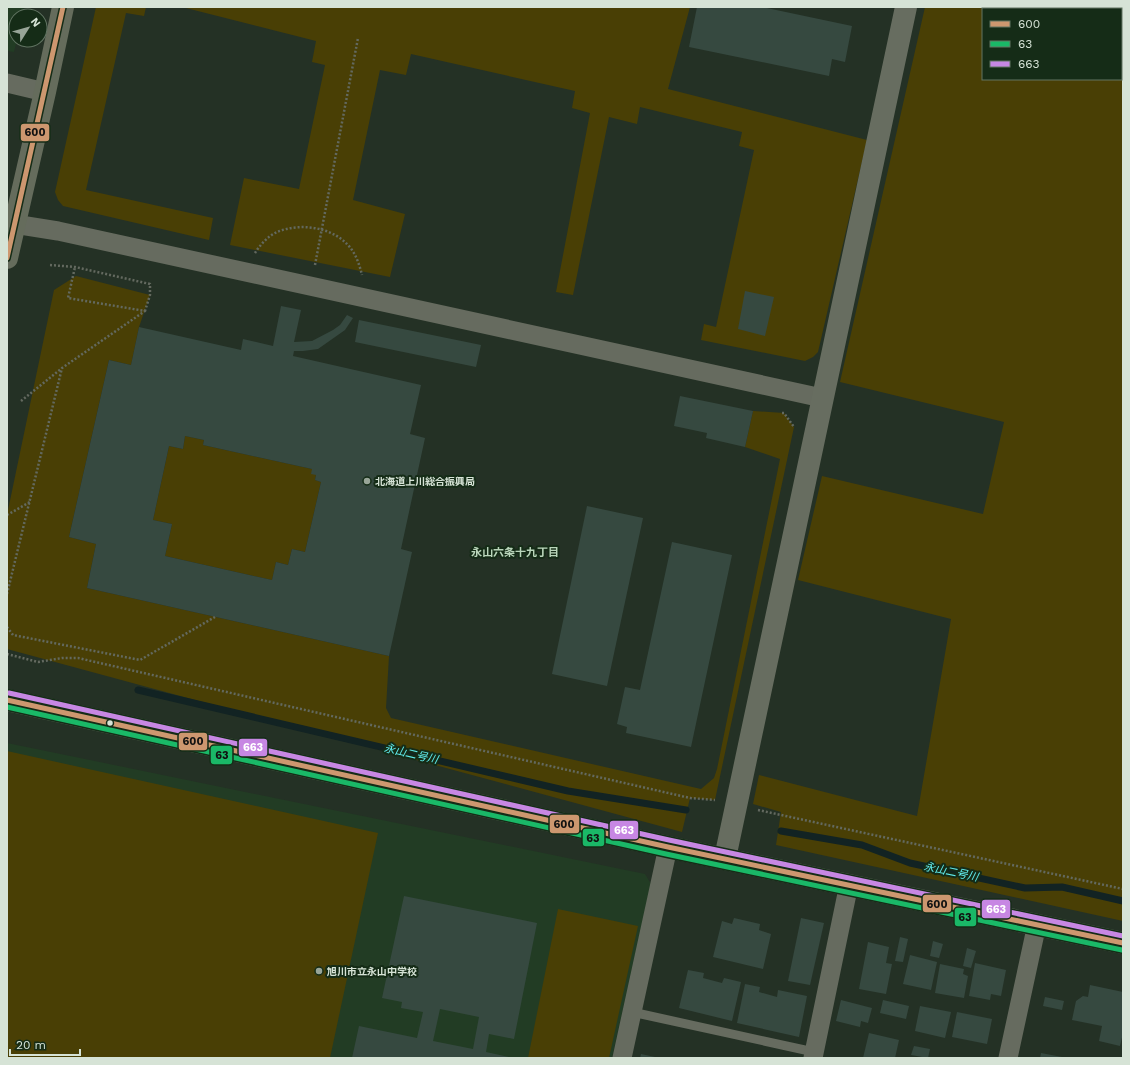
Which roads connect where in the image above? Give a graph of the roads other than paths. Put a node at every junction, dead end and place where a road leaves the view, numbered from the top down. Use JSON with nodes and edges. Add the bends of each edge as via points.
{"nodes":[{"id":1,"x":63,"y":7,"type":"edge"},
{"id":2,"x":906,"y":7,"type":"edge"},
{"id":3,"x":7,"y":83,"type":"edge"},
{"id":4,"x":45,"y":92,"type":"junction"},
{"id":5,"x":14,"y":224,"type":"junction"},
{"id":6,"x":7,"y":258,"type":"edge"},
{"id":7,"x":822,"y":398,"type":"junction"},
{"id":8,"x":7,"y":700,"type":"edge"},
{"id":9,"x":668,"y":846,"type":"junction"},
{"id":10,"x":725,"y":858,"type":"junction"},
{"id":11,"x":849,"y":884,"type":"junction"},
{"id":12,"x":1037,"y":924,"type":"junction"},
{"id":13,"x":1123,"y":942,"type":"edge"},
{"id":14,"x":632,"y":1012,"type":"junction"},
{"id":15,"x":813,"y":1055,"type":"edge"},
{"id":16,"x":622,"y":1058,"type":"edge"},
{"id":17,"x":1008,"y":1058,"type":"edge"}],
"edges":[{"from":1,"to":4,"type":"main road"},
{"from":2,"to":7,"type":"street"},
{"from":3,"to":4,"type":"street"},
{"from":4,"to":5,"type":"main road"},
{"from":5,"to":6,"type":"main road"},
{"from":5,"to":7,"type":"street","via":[[58,231],[361,296]]},
{"from":7,"to":10,"type":"street"},
{"from":8,"to":9,"type":"street"},
{"from":9,"to":10,"type":"street"},
{"from":9,"to":14,"type":"street"},
{"from":10,"to":11,"type":"street"},
{"from":11,"to":12,"type":"street"},
{"from":11,"to":15,"type":"street"},
{"from":12,"to":13,"type":"street"},
{"from":12,"to":17,"type":"street"},
{"from":14,"to":15,"type":"lane"},
{"from":14,"to":16,"type":"street"}]}
